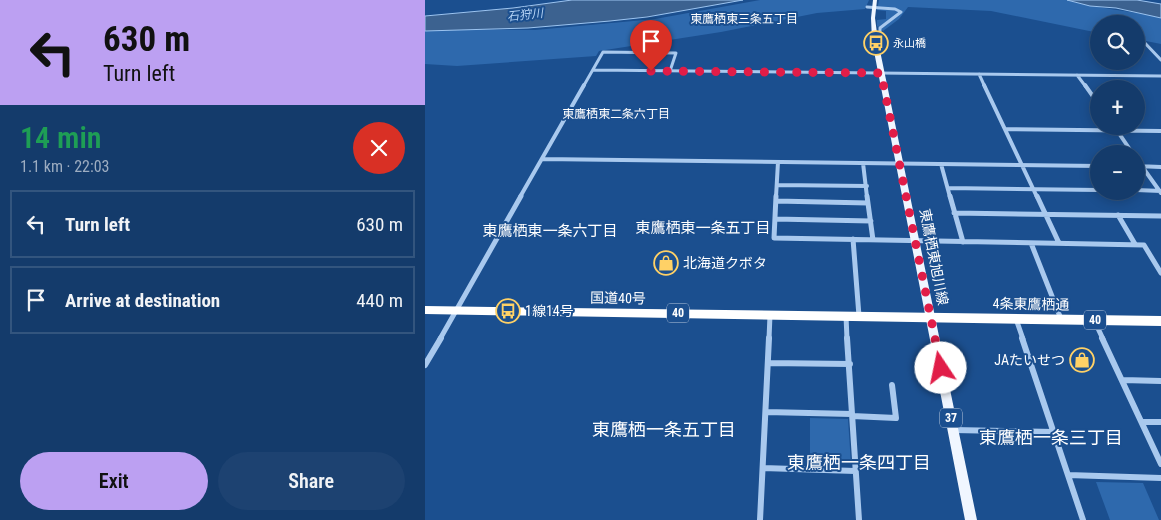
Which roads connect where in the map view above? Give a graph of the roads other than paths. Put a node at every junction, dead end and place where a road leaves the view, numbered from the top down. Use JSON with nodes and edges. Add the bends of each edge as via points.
{"nodes":[{"id":1,"x":873,"y":5,"type":"edge"},
{"id":2,"x":875,"y":41,"type":"junction"},
{"id":3,"x":1145,"y":43,"type":"edge"},
{"id":4,"x":1161,"y":60,"type":"edge"},
{"id":5,"x":593,"y":70,"type":"junction"},
{"id":6,"x":670,"y":71,"type":"junction"},
{"id":7,"x":881,"y":73,"type":"junction"},
{"id":8,"x":979,"y":74,"type":"junction"},
{"id":9,"x":1077,"y":75,"type":"junction"},
{"id":10,"x":1161,"y":76,"type":"edge"},
{"id":11,"x":1090,"y":93,"type":"edge"},
{"id":12,"x":1090,"y":128,"type":"edge"},
{"id":13,"x":1145,"y":129,"type":"edge"},
{"id":14,"x":1005,"y":130,"type":"junction"},
{"id":15,"x":1161,"y":130,"type":"edge"},
{"id":16,"x":542,"y":159,"type":"junction"},
{"id":17,"x":778,"y":162,"type":"junction"},
{"id":18,"x":863,"y":163,"type":"junction"},
{"id":19,"x":900,"y":164,"type":"junction"},
{"id":20,"x":941,"y":164,"type":"junction"},
{"id":21,"x":1023,"y":165,"type":"junction"},
{"id":22,"x":1090,"y":166,"type":"edge"},
{"id":23,"x":1145,"y":166,"type":"edge"},
{"id":24,"x":1161,"y":167,"type":"edge"},
{"id":25,"x":1145,"y":170,"type":"edge"},
{"id":26,"x":777,"y":185,"type":"junction"},
{"id":27,"x":867,"y":186,"type":"junction"},
{"id":28,"x":947,"y":188,"type":"junction"},
{"id":29,"x":1035,"y":189,"type":"junction"},
{"id":30,"x":1090,"y":190,"type":"edge"},
{"id":31,"x":1145,"y":190,"type":"edge"},
{"id":32,"x":1160,"y":191,"type":"edge"},
{"id":33,"x":776,"y":202,"type":"junction"},
{"id":34,"x":869,"y":203,"type":"junction"},
{"id":35,"x":954,"y":214,"type":"junction"},
{"id":36,"x":1045,"y":214,"type":"junction"},
{"id":37,"x":1117,"y":215,"type":"junction"},
{"id":38,"x":1161,"y":216,"type":"edge"},
{"id":39,"x":775,"y":220,"type":"junction"},
{"id":40,"x":871,"y":221,"type":"junction"},
{"id":41,"x":853,"y":239,"type":"junction"},
{"id":42,"x":873,"y":240,"type":"junction"},
{"id":43,"x":916,"y":241,"type":"junction"},
{"id":44,"x":963,"y":242,"type":"junction"},
{"id":45,"x":1031,"y":242,"type":"junction"},
{"id":46,"x":1059,"y":243,"type":"junction"},
{"id":47,"x":1135,"y":244,"type":"junction"},
{"id":48,"x":1161,"y":273,"type":"edge"},
{"id":49,"x":425,"y":310,"type":"edge"},
{"id":50,"x":457,"y":310,"type":"junction"},
{"id":51,"x":770,"y":315,"type":"junction"},
{"id":52,"x":846,"y":316,"type":"junction"},
{"id":53,"x":859,"y":316,"type":"junction"},
{"id":54,"x":931,"y":317,"type":"junction"},
{"id":55,"x":1016,"y":319,"type":"junction"},
{"id":56,"x":1061,"y":319,"type":"junction"},
{"id":57,"x":1094,"y":320,"type":"junction"},
{"id":58,"x":1161,"y":321,"type":"edge"},
{"id":59,"x":768,"y":363,"type":"junction"},
{"id":60,"x":849,"y":364,"type":"junction"},
{"id":61,"x":425,"y":366,"type":"edge"},
{"id":62,"x":1123,"y":380,"type":"junction"},
{"id":63,"x":1161,"y":382,"type":"edge"},
{"id":64,"x":892,"y":385,"type":"dead end"},
{"id":65,"x":766,"y":412,"type":"junction"},
{"id":66,"x":852,"y":415,"type":"junction"},
{"id":67,"x":1142,"y":422,"type":"junction"},
{"id":68,"x":1161,"y":422,"type":"edge"},
{"id":69,"x":953,"y":430,"type":"junction"},
{"id":70,"x":1053,"y":432,"type":"junction"},
{"id":71,"x":1161,"y":464,"type":"edge"},
{"id":72,"x":763,"y":468,"type":"junction"},
{"id":73,"x":855,"y":471,"type":"junction"},
{"id":74,"x":1068,"y":475,"type":"junction"},
{"id":75,"x":1161,"y":478,"type":"edge"},
{"id":76,"x":760,"y":520,"type":"edge"},
{"id":77,"x":859,"y":520,"type":"edge"},
{"id":78,"x":971,"y":520,"type":"edge"},
{"id":79,"x":1083,"y":520,"type":"edge"}],
"edges":[{"from":1,"to":2,"type":"main road","name":"東鷹栖東旭川線","number":"37"},
{"from":1,"to":2,"type":"street","via":[[901,12],[880,28],[880,38]]},
{"from":2,"to":7,"type":"main road","name":"東鷹栖東旭川線","number":"37"},
{"from":3,"to":4,"type":"street"},
{"from":5,"to":6,"type":"street"},
{"from":5,"to":6,"type":"street","via":[[603,52],[676,53]]},
{"from":5,"to":16,"type":"street"},
{"from":6,"to":7,"type":"street"},
{"from":7,"to":8,"type":"street"},
{"from":7,"to":19,"type":"main road","name":"東鷹栖東旭川線","number":"37"},
{"from":8,"to":9,"type":"street"},
{"from":8,"to":14,"type":"street"},
{"from":9,"to":10,"type":"street"},
{"from":9,"to":11,"type":"street"},
{"from":12,"to":14,"type":"street"},
{"from":13,"to":15,"type":"street"},
{"from":14,"to":21,"type":"street"},
{"from":16,"to":17,"type":"street"},
{"from":16,"to":50,"type":"street"},
{"from":17,"to":18,"type":"street"},
{"from":17,"to":26,"type":"street"},
{"from":18,"to":19,"type":"street"},
{"from":18,"to":27,"type":"street"},
{"from":19,"to":20,"type":"street"},
{"from":19,"to":43,"type":"main road","name":"東鷹栖東旭川線","number":"37"},
{"from":20,"to":21,"type":"street"},
{"from":20,"to":28,"type":"street"},
{"from":21,"to":22,"type":"street"},
{"from":21,"to":29,"type":"street"},
{"from":23,"to":24,"type":"street"},
{"from":25,"to":32,"type":"street"},
{"from":26,"to":27,"type":"street"},
{"from":26,"to":33,"type":"street"},
{"from":27,"to":34,"type":"street"},
{"from":28,"to":29,"type":"street"},
{"from":28,"to":35,"type":"street"},
{"from":29,"to":30,"type":"street"},
{"from":29,"to":36,"type":"street"},
{"from":31,"to":32,"type":"street"},
{"from":33,"to":34,"type":"street"},
{"from":33,"to":39,"type":"street"},
{"from":34,"to":40,"type":"street"},
{"from":35,"to":36,"type":"street"},
{"from":35,"to":44,"type":"street"},
{"from":36,"to":37,"type":"street"},
{"from":36,"to":46,"type":"street"},
{"from":37,"to":38,"type":"street"},
{"from":37,"to":47,"type":"street"},
{"from":39,"to":40,"type":"street"},
{"from":39,"to":41,"type":"street","via":[[774,238]]},
{"from":40,"to":42,"type":"street"},
{"from":41,"to":42,"type":"street"},
{"from":41,"to":53,"type":"street"},
{"from":42,"to":43,"type":"street"},
{"from":43,"to":44,"type":"street"},
{"from":43,"to":54,"type":"main road","name":"東鷹栖東旭川線","number":"37"},
{"from":44,"to":45,"type":"street"},
{"from":45,"to":46,"type":"street"},
{"from":45,"to":56,"type":"street"},
{"from":46,"to":47,"type":"street"},
{"from":47,"to":48,"type":"street","via":[[1144,245]]},
{"from":49,"to":50,"type":"highway","name":"国道40号","number":"40"},
{"from":50,"to":51,"type":"highway","name":"国道40号","number":"40"},
{"from":50,"to":61,"type":"street"},
{"from":51,"to":52,"type":"highway","name":"国道40号","number":"40"},
{"from":51,"to":59,"type":"street"},
{"from":52,"to":53,"type":"highway","name":"国道40号","number":"40"},
{"from":52,"to":60,"type":"street"},
{"from":53,"to":54,"type":"highway","name":"国道40号","number":"40"},
{"from":54,"to":55,"type":"highway","name":"4条東鷹栖通","number":"40"},
{"from":54,"to":69,"type":"main road","name":"東鷹栖東旭川線","number":"37"},
{"from":55,"to":56,"type":"highway","name":"4条東鷹栖通","number":"40"},
{"from":55,"to":70,"type":"street"},
{"from":56,"to":57,"type":"highway","name":"4条東鷹栖通","number":"40"},
{"from":57,"to":58,"type":"highway","name":"4条東鷹栖通","number":"40"},
{"from":57,"to":62,"type":"street"},
{"from":59,"to":60,"type":"street"},
{"from":59,"to":65,"type":"street"},
{"from":60,"to":66,"type":"street"},
{"from":62,"to":63,"type":"street"},
{"from":62,"to":67,"type":"street"},
{"from":64,"to":66,"type":"street","via":[[896,418]]},
{"from":65,"to":66,"type":"street"},
{"from":65,"to":72,"type":"street"},
{"from":66,"to":73,"type":"street"},
{"from":67,"to":68,"type":"street"},
{"from":67,"to":71,"type":"street"},
{"from":69,"to":70,"type":"street"},
{"from":69,"to":78,"type":"main road","name":"東鷹栖東旭川線","number":"37"},
{"from":70,"to":74,"type":"street"},
{"from":72,"to":73,"type":"street"},
{"from":72,"to":76,"type":"street"},
{"from":73,"to":77,"type":"street"},
{"from":74,"to":75,"type":"street"},
{"from":74,"to":79,"type":"street"}]}
